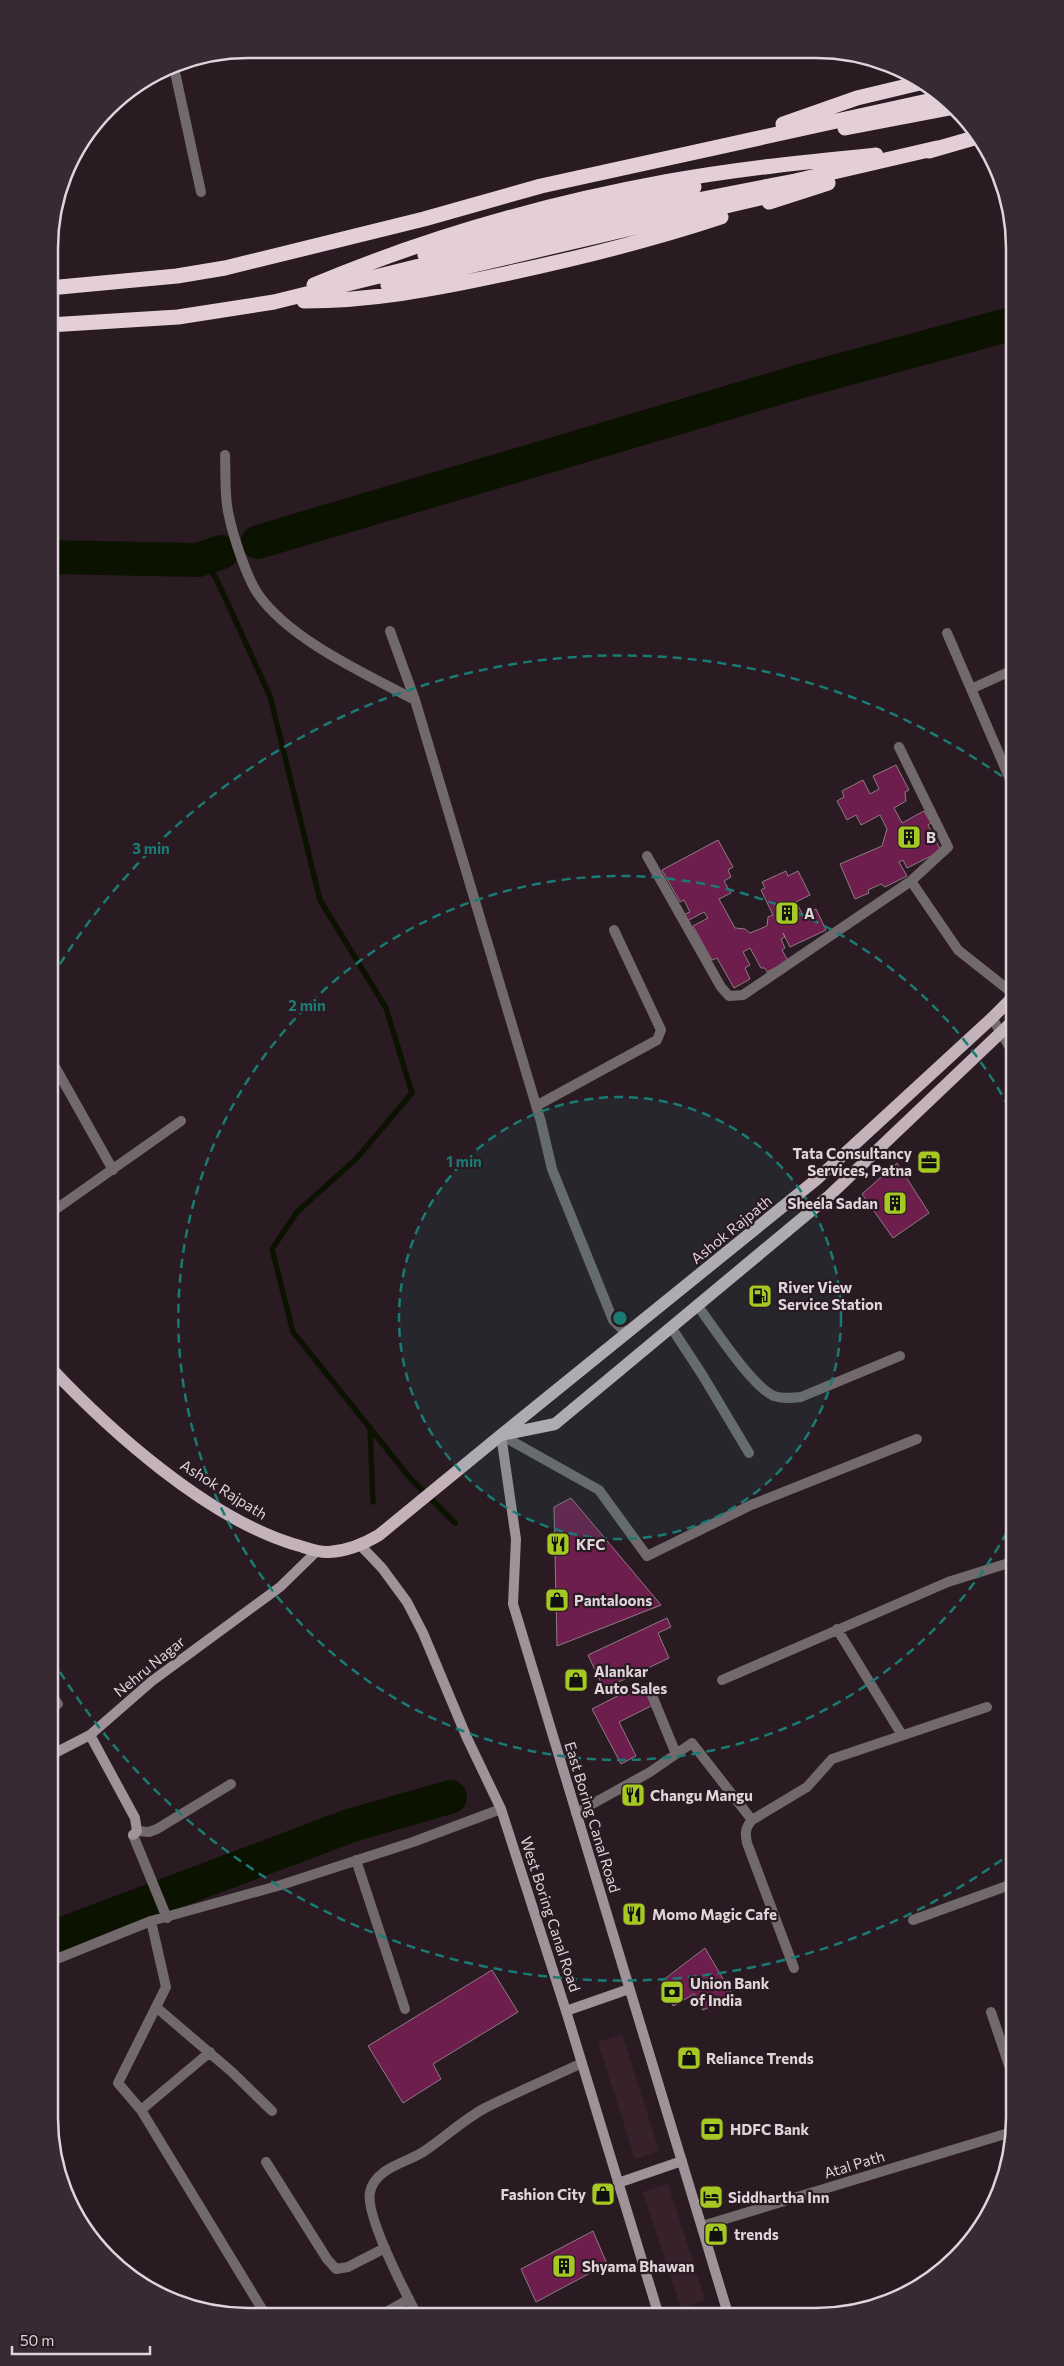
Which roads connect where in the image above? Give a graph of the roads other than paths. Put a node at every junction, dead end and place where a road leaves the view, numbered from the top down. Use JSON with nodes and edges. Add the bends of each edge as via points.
{"nodes":[{"id":1,"x":175,"y":72,"type":"edge"},
{"id":2,"x":902,"y":77,"type":"edge"},
{"id":3,"x":914,"y":84,"type":"edge"},
{"id":4,"x":925,"y":91,"type":"edge"},
{"id":5,"x":935,"y":99,"type":"edge"},
{"id":6,"x":946,"y":109,"type":"edge"},
{"id":7,"x":972,"y":138,"type":"edge"},
{"id":8,"x":737,"y":142,"type":"junction"},
{"id":9,"x":937,"y":148,"type":"junction"},
{"id":10,"x":202,"y":192,"type":"dead end"},
{"id":11,"x":58,"y":287,"type":"edge"},
{"id":12,"x":274,"y":302,"type":"junction"},
{"id":13,"x":58,"y":324,"type":"edge"},
{"id":14,"x":225,"y":455,"type":"dead end"},
{"id":15,"x":390,"y":631,"type":"dead end"},
{"id":16,"x":947,"y":633,"type":"dead end"},
{"id":17,"x":1006,"y":673,"type":"edge"},
{"id":18,"x":971,"y":688,"type":"junction"},
{"id":19,"x":415,"y":700,"type":"junction"},
{"id":20,"x":899,"y":747,"type":"dead end"},
{"id":21,"x":1006,"y":770,"type":"edge"},
{"id":22,"x":647,"y":856,"type":"dead end"},
{"id":23,"x":911,"y":881,"type":"junction"},
{"id":24,"x":614,"y":930,"type":"dead end"},
{"id":25,"x":1006,"y":988,"type":"edge"},
{"id":26,"x":1006,"y":1004,"type":"edge"},
{"id":27,"x":992,"y":1018,"type":"junction"},
{"id":28,"x":1006,"y":1028,"type":"edge"},
{"id":29,"x":1002,"y":1032,"type":"junction"},
{"id":30,"x":1006,"y":1039,"type":"edge"},
{"id":31,"x":58,"y":1072,"type":"edge"},
{"id":32,"x":536,"y":1106,"type":"junction"},
{"id":33,"x":181,"y":1122,"type":"dead end"},
{"id":34,"x":113,"y":1170,"type":"junction"},
{"id":35,"x":58,"y":1208,"type":"edge"},
{"id":36,"x":697,"y":1305,"type":"junction"},
{"id":37,"x":671,"y":1327,"type":"junction"},
{"id":38,"x":627,"y":1334,"type":"junction"},
{"id":39,"x":900,"y":1356,"type":"dead end"},
{"id":40,"x":58,"y":1375,"type":"edge"},
{"id":41,"x":501,"y":1435,"type":"junction"},
{"id":42,"x":917,"y":1439,"type":"dead end"},
{"id":43,"x":749,"y":1453,"type":"dead end"},
{"id":44,"x":361,"y":1546,"type":"junction"},
{"id":45,"x":317,"y":1551,"type":"junction"},
{"id":46,"x":1006,"y":1564,"type":"edge"},
{"id":47,"x":837,"y":1630,"type":"junction"},
{"id":48,"x":722,"y":1680,"type":"dead end"},
{"id":49,"x":649,"y":1688,"type":"dead end"},
{"id":50,"x":987,"y":1707,"type":"dead end"},
{"id":51,"x":902,"y":1735,"type":"junction"},
{"id":52,"x":90,"y":1736,"type":"junction"},
{"id":53,"x":58,"y":1752,"type":"edge"},
{"id":54,"x":676,"y":1754,"type":"junction"},
{"id":55,"x":231,"y":1784,"type":"dead end"},
{"id":56,"x":500,"y":1809,"type":"junction"},
{"id":57,"x":576,"y":1812,"type":"junction"},
{"id":58,"x":752,"y":1820,"type":"junction"},
{"id":59,"x":135,"y":1833,"type":"junction"},
{"id":60,"x":356,"y":1860,"type":"junction"},
{"id":61,"x":1006,"y":1885,"type":"edge"},
{"id":62,"x":167,"y":1918,"type":"junction"},
{"id":63,"x":913,"y":1920,"type":"dead end"},
{"id":64,"x":151,"y":1921,"type":"junction"},
{"id":65,"x":58,"y":1958,"type":"edge"},
{"id":66,"x":794,"y":1968,"type":"dead end"},
{"id":67,"x":629,"y":1989,"type":"junction"},
{"id":68,"x":156,"y":2007,"type":"junction"},
{"id":69,"x":405,"y":2009,"type":"dead end"},
{"id":70,"x":566,"y":2011,"type":"junction"},
{"id":71,"x":991,"y":2012,"type":"dead end"},
{"id":72,"x":210,"y":2052,"type":"junction"},
{"id":73,"x":1006,"y":2056,"type":"edge"},
{"id":74,"x":582,"y":2063,"type":"junction"},
{"id":75,"x":141,"y":2110,"type":"junction"},
{"id":76,"x":272,"y":2111,"type":"dead end"},
{"id":77,"x":1006,"y":2134,"type":"edge"},
{"id":78,"x":682,"y":2161,"type":"junction"},
{"id":79,"x":266,"y":2162,"type":"dead end"},
{"id":80,"x":618,"y":2183,"type":"junction"},
{"id":81,"x":702,"y":2226,"type":"junction"},
{"id":82,"x":385,"y":2248,"type":"junction"},
{"id":83,"x":409,"y":2300,"type":"junction"},
{"id":84,"x":261,"y":2308,"type":"edge"},
{"id":85,"x":394,"y":2308,"type":"edge"},
{"id":86,"x":413,"y":2308,"type":"edge"},
{"id":87,"x":657,"y":2308,"type":"edge"},
{"id":88,"x":726,"y":2308,"type":"edge"}],
"edges":[{"from":1,"to":10,"type":"street"},
{"from":2,"to":8,"type":"highway","via":[[809,109]]},
{"from":3,"to":8,"type":"highway","via":[[857,98]]},
{"from":4,"to":8,"type":"highway"},
{"from":5,"to":8,"type":"highway"},
{"from":6,"to":8,"type":"highway","via":[[806,135]]},
{"from":7,"to":9,"type":"highway"},
{"from":8,"to":11,"type":"highway","via":[[541,186],[424,219],[225,268]]},
{"from":9,"to":12,"type":"highway","via":[[796,182],[646,210]]},
{"from":9,"to":12,"type":"highway","via":[[690,227],[552,264],[368,299]]},
{"from":9,"to":12,"type":"highway","via":[[743,170],[666,182],[542,209],[380,260]]},
{"from":12,"to":13,"type":"highway","via":[[178,317]]},
{"from":14,"to":19,"type":"street","via":[[228,515],[257,594],[271,610],[336,658]]},
{"from":15,"to":19,"type":"street"},
{"from":16,"to":18,"type":"street"},
{"from":17,"to":18,"type":"street"},
{"from":18,"to":21,"type":"street"},
{"from":19,"to":32,"type":"street"},
{"from":20,"to":23,"type":"street","via":[[948,847]]},
{"from":22,"to":23,"type":"street","via":[[729,996],[743,995]]},
{"from":23,"to":25,"type":"street","via":[[958,950]]},
{"from":24,"to":32,"type":"street","via":[[661,1030],[657,1040]]},
{"from":26,"to":27,"type":"main road","name":"Ashok Rajpath"},
{"from":27,"to":29,"type":"street"},
{"from":27,"to":38,"type":"main road","name":"Ashok Rajpath","via":[[817,1179]]},
{"from":28,"to":29,"type":"main road","name":"Ashok Rajpath"},
{"from":29,"to":30,"type":"street"},
{"from":29,"to":36,"type":"main road","name":"Ashok Rajpath","via":[[829,1196]]},
{"from":31,"to":34,"type":"street"},
{"from":32,"to":38,"type":"street","via":[[552,1170],[613,1320]]},
{"from":33,"to":34,"type":"street"},
{"from":34,"to":35,"type":"street"},
{"from":36,"to":37,"type":"main road","name":"Ashok Rajpath"},
{"from":36,"to":39,"type":"street","via":[[753,1378],[774,1396],[801,1397]]},
{"from":37,"to":41,"type":"main road","name":"Ashok Rajpath","via":[[555,1424]]},
{"from":37,"to":43,"type":"street"},
{"from":38,"to":41,"type":"main road","name":"Ashok Rajpath"},
{"from":40,"to":45,"type":"main road","name":"Ashok Rajpath","via":[[163,1470],[203,1498],[245,1525]]},
{"from":41,"to":42,"type":"street","via":[[600,1490],[647,1556],[751,1505]]},
{"from":41,"to":44,"type":"main road","name":"Ashok Rajpath","via":[[405,1515]]},
{"from":41,"to":57,"type":"main road","name":"East Boring Canal Road","via":[[516,1539],[513,1604]]},
{"from":44,"to":45,"type":"main road","name":"Ashok Rajpath"},
{"from":44,"to":56,"type":"main road","name":"West Boring Canal Road","via":[[407,1602]]},
{"from":45,"to":52,"type":"main road","name":"Nehru Nagar","via":[[280,1587],[152,1681]]},
{"from":46,"to":47,"type":"street","via":[[948,1582]]},
{"from":47,"to":48,"type":"street"},
{"from":47,"to":51,"type":"street"},
{"from":49,"to":54,"type":"street"},
{"from":50,"to":51,"type":"street"},
{"from":51,"to":58,"type":"street","via":[[832,1759],[807,1787]]},
{"from":52,"to":53,"type":"main road","name":"Nehru Nagar"},
{"from":52,"to":59,"type":"main road","via":[[136,1818]]},
{"from":54,"to":57,"type":"street","via":[[650,1772]]},
{"from":54,"to":58,"type":"street","via":[[692,1743]]},
{"from":55,"to":59,"type":"street","via":[[157,1829]]},
{"from":56,"to":60,"type":"street"},
{"from":56,"to":70,"type":"main road","name":"West Boring Canal Road"},
{"from":57,"to":67,"type":"main road","name":"East Boring Canal Road"},
{"from":58,"to":66,"type":"street","via":[[745,1835],[747,1843]]},
{"from":59,"to":62,"type":"street"},
{"from":60,"to":62,"type":"street"},
{"from":60,"to":69,"type":"street"},
{"from":61,"to":63,"type":"street"},
{"from":62,"to":64,"type":"street"},
{"from":64,"to":65,"type":"street"},
{"from":64,"to":68,"type":"street","via":[[166,1987]]},
{"from":67,"to":70,"type":"main road"},
{"from":67,"to":78,"type":"main road","name":"East Boring Canal Road"},
{"from":68,"to":72,"type":"street"},
{"from":68,"to":75,"type":"street","via":[[118,2083]]},
{"from":70,"to":74,"type":"main road","name":"West Boring Canal Road"},
{"from":71,"to":73,"type":"street"},
{"from":72,"to":75,"type":"street"},
{"from":72,"to":76,"type":"street"},
{"from":74,"to":80,"type":"main road","name":"West Boring Canal Road"},
{"from":74,"to":82,"type":"street","via":[[484,2109],[421,2153],[394,2165],[378,2178],[370,2190],[370,2202]]},
{"from":75,"to":84,"type":"street"},
{"from":77,"to":81,"type":"street","name":"Atal Path"},
{"from":78,"to":80,"type":"main road"},
{"from":78,"to":81,"type":"main road","name":"East Boring Canal Road"},
{"from":79,"to":82,"type":"street","via":[[336,2269],[348,2267]]},
{"from":80,"to":87,"type":"main road","name":"West Boring Canal Road"},
{"from":81,"to":88,"type":"main road","name":"East Boring Canal Road"},
{"from":82,"to":83,"type":"street"},
{"from":83,"to":85,"type":"street"},
{"from":83,"to":86,"type":"street"}]}
